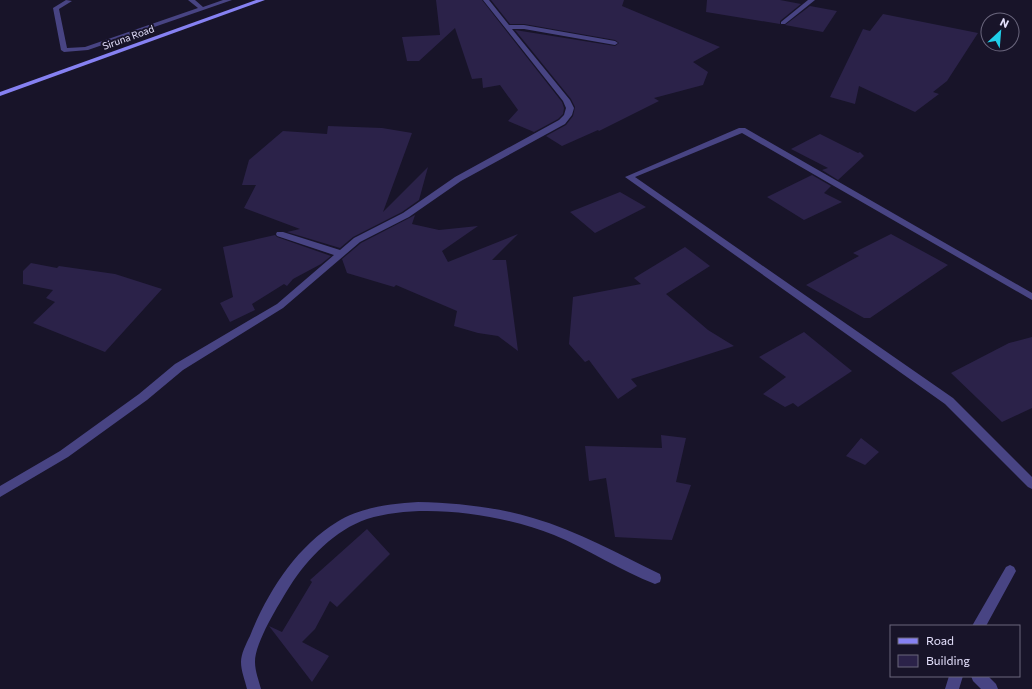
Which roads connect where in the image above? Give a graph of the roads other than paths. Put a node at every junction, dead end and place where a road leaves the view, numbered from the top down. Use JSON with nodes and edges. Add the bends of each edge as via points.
{"nodes":[{"id":1,"x":191,"y":0,"type":"edge"},
{"id":2,"x":229,"y":0,"type":"edge"},
{"id":3,"x":262,"y":0,"type":"edge"},
{"id":4,"x":486,"y":0,"type":"edge"},
{"id":5,"x":812,"y":0,"type":"edge"},
{"id":6,"x":69,"y":1,"type":"dead end"},
{"id":7,"x":202,"y":9,"type":"junction"},
{"id":8,"x":783,"y":23,"type":"dead end"},
{"id":9,"x":509,"y":27,"type":"junction"},
{"id":10,"x":615,"y":43,"type":"dead end"},
{"id":11,"x":0,"y":94,"type":"edge"},
{"id":12,"x":280,"y":234,"type":"dead end"},
{"id":13,"x":340,"y":253,"type":"junction"},
{"id":14,"x":1032,"y":297,"type":"edge"},
{"id":15,"x":1032,"y":484,"type":"edge"},
{"id":16,"x":0,"y":492,"type":"edge"},
{"id":17,"x":1010,"y":571,"type":"dead end"},
{"id":18,"x":655,"y":578,"type":"dead end"},
{"id":19,"x":979,"y":625,"type":"edge"},
{"id":20,"x":956,"y":677,"type":"edge"},
{"id":21,"x":979,"y":677,"type":"edge"},
{"id":22,"x":254,"y":689,"type":"edge"},
{"id":23,"x":952,"y":689,"type":"edge"},
{"id":24,"x":991,"y":689,"type":"edge"}],
"edges":[{"from":1,"to":7,"type":"street"},
{"from":2,"to":7,"type":"street"},
{"from":3,"to":11,"type":"street","name":"Siruna Road"},
{"from":4,"to":9,"type":"street"},
{"from":5,"to":8,"type":"street"},
{"from":6,"to":7,"type":"street","via":[[56,8],[64,50],[86,50]]},
{"from":9,"to":10,"type":"street","via":[[524,27]]},
{"from":9,"to":13,"type":"street","via":[[566,100],[570,108],[568,115],[552,128],[458,179],[430,200],[406,215],[376,228]]},
{"from":12,"to":13,"type":"street"},
{"from":13,"to":16,"type":"street","via":[[280,306],[179,367],[143,397],[64,454]]},
{"from":14,"to":15,"type":"street","via":[[742,130],[629,177],[949,401]]},
{"from":17,"to":19,"type":"street"},
{"from":18,"to":22,"type":"street","via":[[556,530],[515,517],[481,510],[433,507],[387,509],[376,512],[343,525],[311,549],[284,584],[258,628],[248,663]]},
{"from":20,"to":23,"type":"street"},
{"from":21,"to":24,"type":"street"}]}
